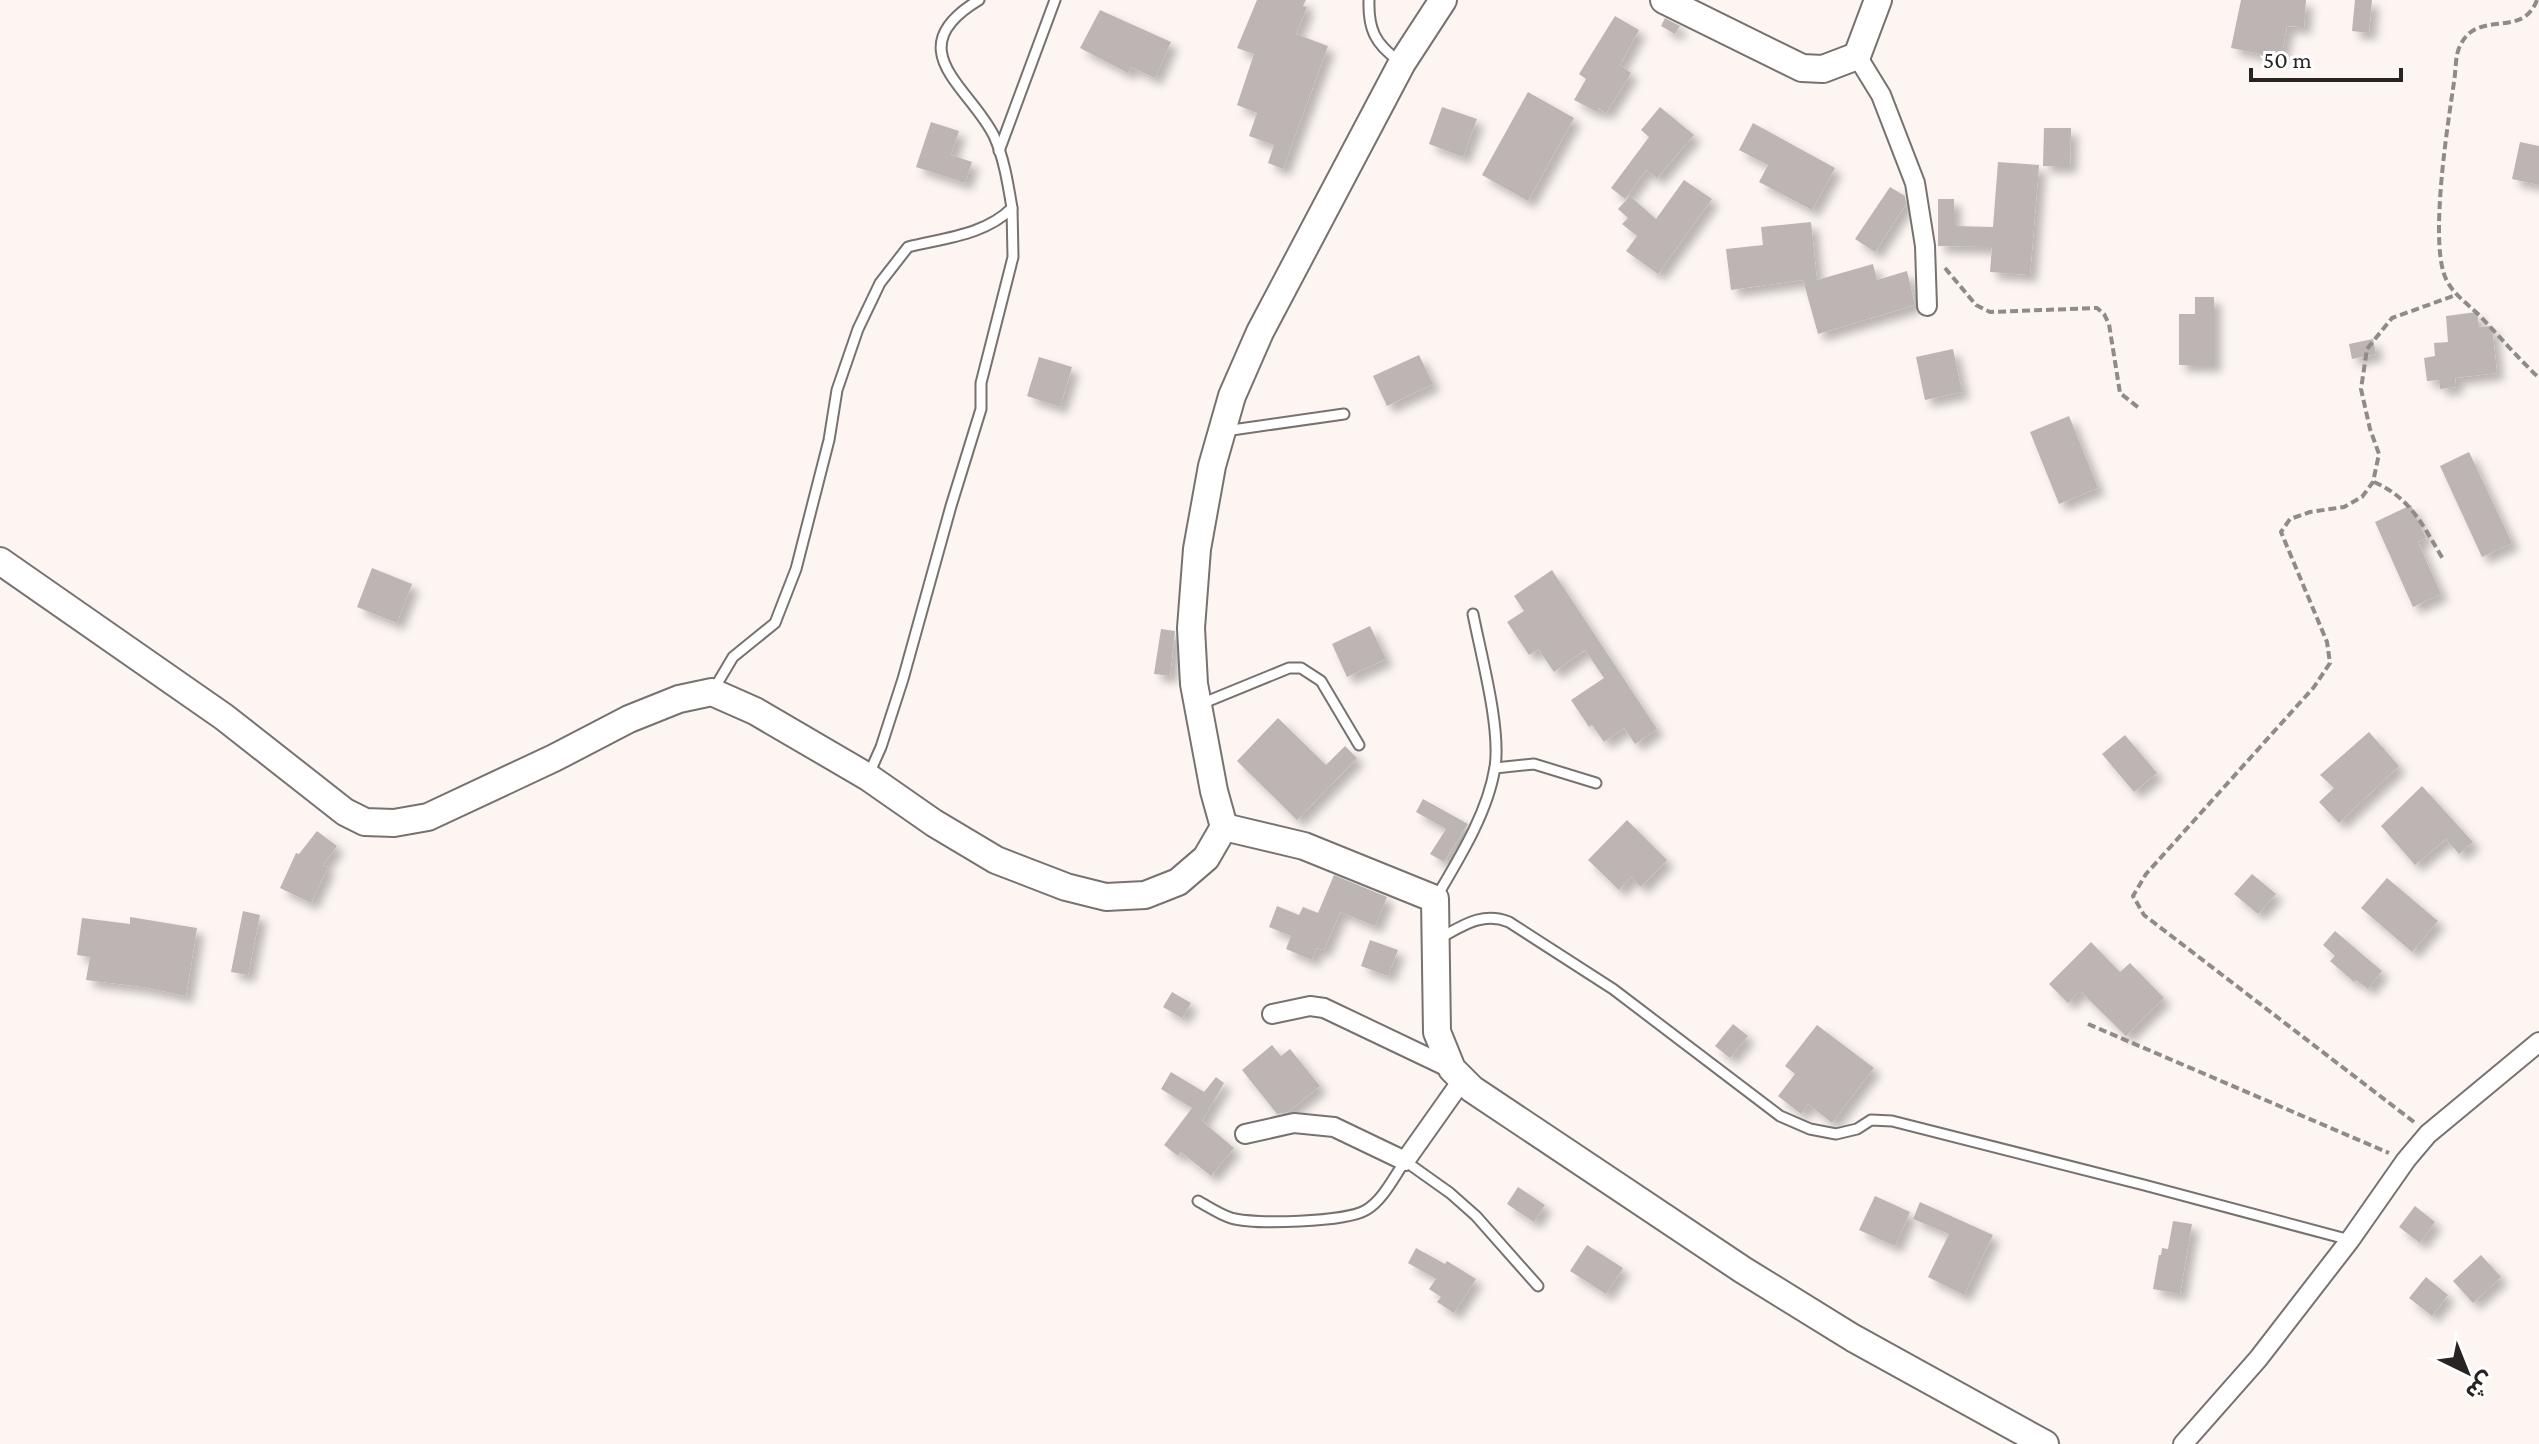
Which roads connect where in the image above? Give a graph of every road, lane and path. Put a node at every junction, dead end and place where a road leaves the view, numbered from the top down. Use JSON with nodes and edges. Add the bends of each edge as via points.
{"nodes":[{"id":1,"x":979,"y":0,"type":"edge"},
{"id":2,"x":1055,"y":0,"type":"edge"},
{"id":3,"x":1369,"y":0,"type":"edge"},
{"id":4,"x":1443,"y":0,"type":"edge"},
{"id":5,"x":1664,"y":0,"type":"edge"},
{"id":6,"x":1878,"y":0,"type":"edge"},
{"id":7,"x":2537,"y":0,"type":"edge"},
{"id":8,"x":1857,"y":56,"type":"junction"},
{"id":9,"x":1402,"y":63,"type":"junction"},
{"id":10,"x":999,"y":151,"type":"junction"},
{"id":11,"x":1012,"y":208,"type":"junction"},
{"id":12,"x":1925,"y":246,"type":"junction"},
{"id":13,"x":2456,"y":295,"type":"junction"},
{"id":14,"x":1927,"y":306,"type":"dead end"},
{"id":15,"x":2539,"y":378,"type":"edge"},
{"id":16,"x":2139,"y":408,"type":"dead end"},
{"id":17,"x":1344,"y":414,"type":"dead end"},
{"id":18,"x":1222,"y":432,"type":"junction"},
{"id":19,"x":2373,"y":482,"type":"junction"},
{"id":20,"x":2443,"y":559,"type":"dead end"},
{"id":21,"x":0,"y":561,"type":"edge"},
{"id":22,"x":1473,"y":614,"type":"dead end"},
{"id":23,"x":712,"y":692,"type":"junction"},
{"id":24,"x":1198,"y":705,"type":"junction"},
{"id":25,"x":1359,"y":745,"type":"dead end"},
{"id":26,"x":1495,"y":768,"type":"junction"},
{"id":27,"x":868,"y":777,"type":"junction"},
{"id":28,"x":1596,"y":783,"type":"dead end"},
{"id":29,"x":1224,"y":827,"type":"junction"},
{"id":30,"x":1435,"y":899,"type":"junction"},
{"id":31,"x":1435,"y":941,"type":"junction"},
{"id":32,"x":1272,"y":1014,"type":"dead end"},
{"id":33,"x":2088,"y":1024,"type":"dead end"},
{"id":34,"x":2539,"y":1042,"type":"edge"},
{"id":35,"x":1458,"y":1074,"type":"junction"},
{"id":36,"x":1245,"y":1134,"type":"dead end"},
{"id":37,"x":2428,"y":1134,"type":"junction"},
{"id":38,"x":2406,"y":1160,"type":"junction"},
{"id":39,"x":1405,"y":1161,"type":"junction"},
{"id":40,"x":1198,"y":1201,"type":"dead end"},
{"id":41,"x":2350,"y":1240,"type":"junction"},
{"id":42,"x":1538,"y":1286,"type":"dead end"},
{"id":43,"x":2045,"y":1444,"type":"edge"},
{"id":44,"x":2183,"y":1444,"type":"edge"}],
"edges":[{"from":1,"to":10,"type":"lane","via":[[953,21],[941,51],[950,76],[990,129]]},
{"from":2,"to":10,"type":"lane"},
{"from":3,"to":9,"type":"lane","via":[[1368,22],[1384,50]]},
{"from":4,"to":9,"type":"street"},
{"from":5,"to":8,"type":"street","via":[[1802,68],[1823,69]]},
{"from":6,"to":8,"type":"street"},
{"from":7,"to":13,"type":"path","via":[[2531,13],[2517,22],[2481,25],[2459,46],[2439,240],[2445,277]]},
{"from":8,"to":12,"type":"street","via":[[1881,95],[1915,183]]},
{"from":9,"to":18,"type":"street","via":[[1260,332]]},
{"from":10,"to":11,"type":"lane"},
{"from":11,"to":23,"type":"lane","via":[[974,232],[908,247],[880,283],[837,390],[817,492],[775,623],[733,657]]},
{"from":11,"to":27,"type":"lane","via":[[1013,257],[981,383],[981,409],[903,679]]},
{"from":12,"to":14,"type":"street"},
{"from":12,"to":16,"type":"path","via":[[1976,305],[1990,312],[2097,308],[2109,324],[2120,393]]},
{"from":13,"to":15,"type":"path"},
{"from":13,"to":19,"type":"path","via":[[2392,318],[2367,349],[2361,389],[2379,454]]},
{"from":17,"to":18,"type":"lane"},
{"from":18,"to":24,"type":"street","via":[[1197,549],[1191,628]]},
{"from":19,"to":20,"type":"path","via":[[2399,495],[2415,512]]},
{"from":19,"to":37,"type":"path","via":[[2362,497],[2344,507],[2290,519],[2281,532],[2327,642],[2330,663],[2146,874],[2133,896],[2144,915]]},
{"from":21,"to":23,"type":"street","via":[[365,822],[428,817],[629,719]]},
{"from":22,"to":26,"type":"lane","via":[[1495,734]]},
{"from":23,"to":27,"type":"street"},
{"from":24,"to":25,"type":"lane","via":[[1289,668],[1301,668],[1321,681]]},
{"from":24,"to":29,"type":"street"},
{"from":26,"to":28,"type":"lane","via":[[1534,764]]},
{"from":26,"to":30,"type":"lane","via":[[1470,838]]},
{"from":27,"to":29,"type":"street","via":[[996,860],[1106,897],[1145,895],[1178,882],[1206,858]]},
{"from":29,"to":30,"type":"street","via":[[1304,846]]},
{"from":30,"to":31,"type":"street"},
{"from":31,"to":35,"type":"street","via":[[1437,1032]]},
{"from":31,"to":41,"type":"lane","via":[[1478,919],[1509,922],[1613,989],[1780,1116],[1810,1129],[1836,1134],[1871,1120],[1892,1121]]},
{"from":32,"to":35,"type":"street","via":[[1324,1008]]},
{"from":33,"to":38,"type":"path"},
{"from":34,"to":37,"type":"street"},
{"from":35,"to":39,"type":"street"},
{"from":35,"to":43,"type":"street","via":[[1490,1101],[1792,1300]]},
{"from":36,"to":39,"type":"street","via":[[1294,1123],[1334,1127]]},
{"from":37,"to":38,"type":"street"},
{"from":38,"to":41,"type":"street"},
{"from":39,"to":40,"type":"lane","via":[[1376,1202],[1352,1216],[1245,1221]]},
{"from":39,"to":42,"type":"lane","via":[[1476,1216]]},
{"from":41,"to":44,"type":"street","via":[[2258,1359]]}]}
